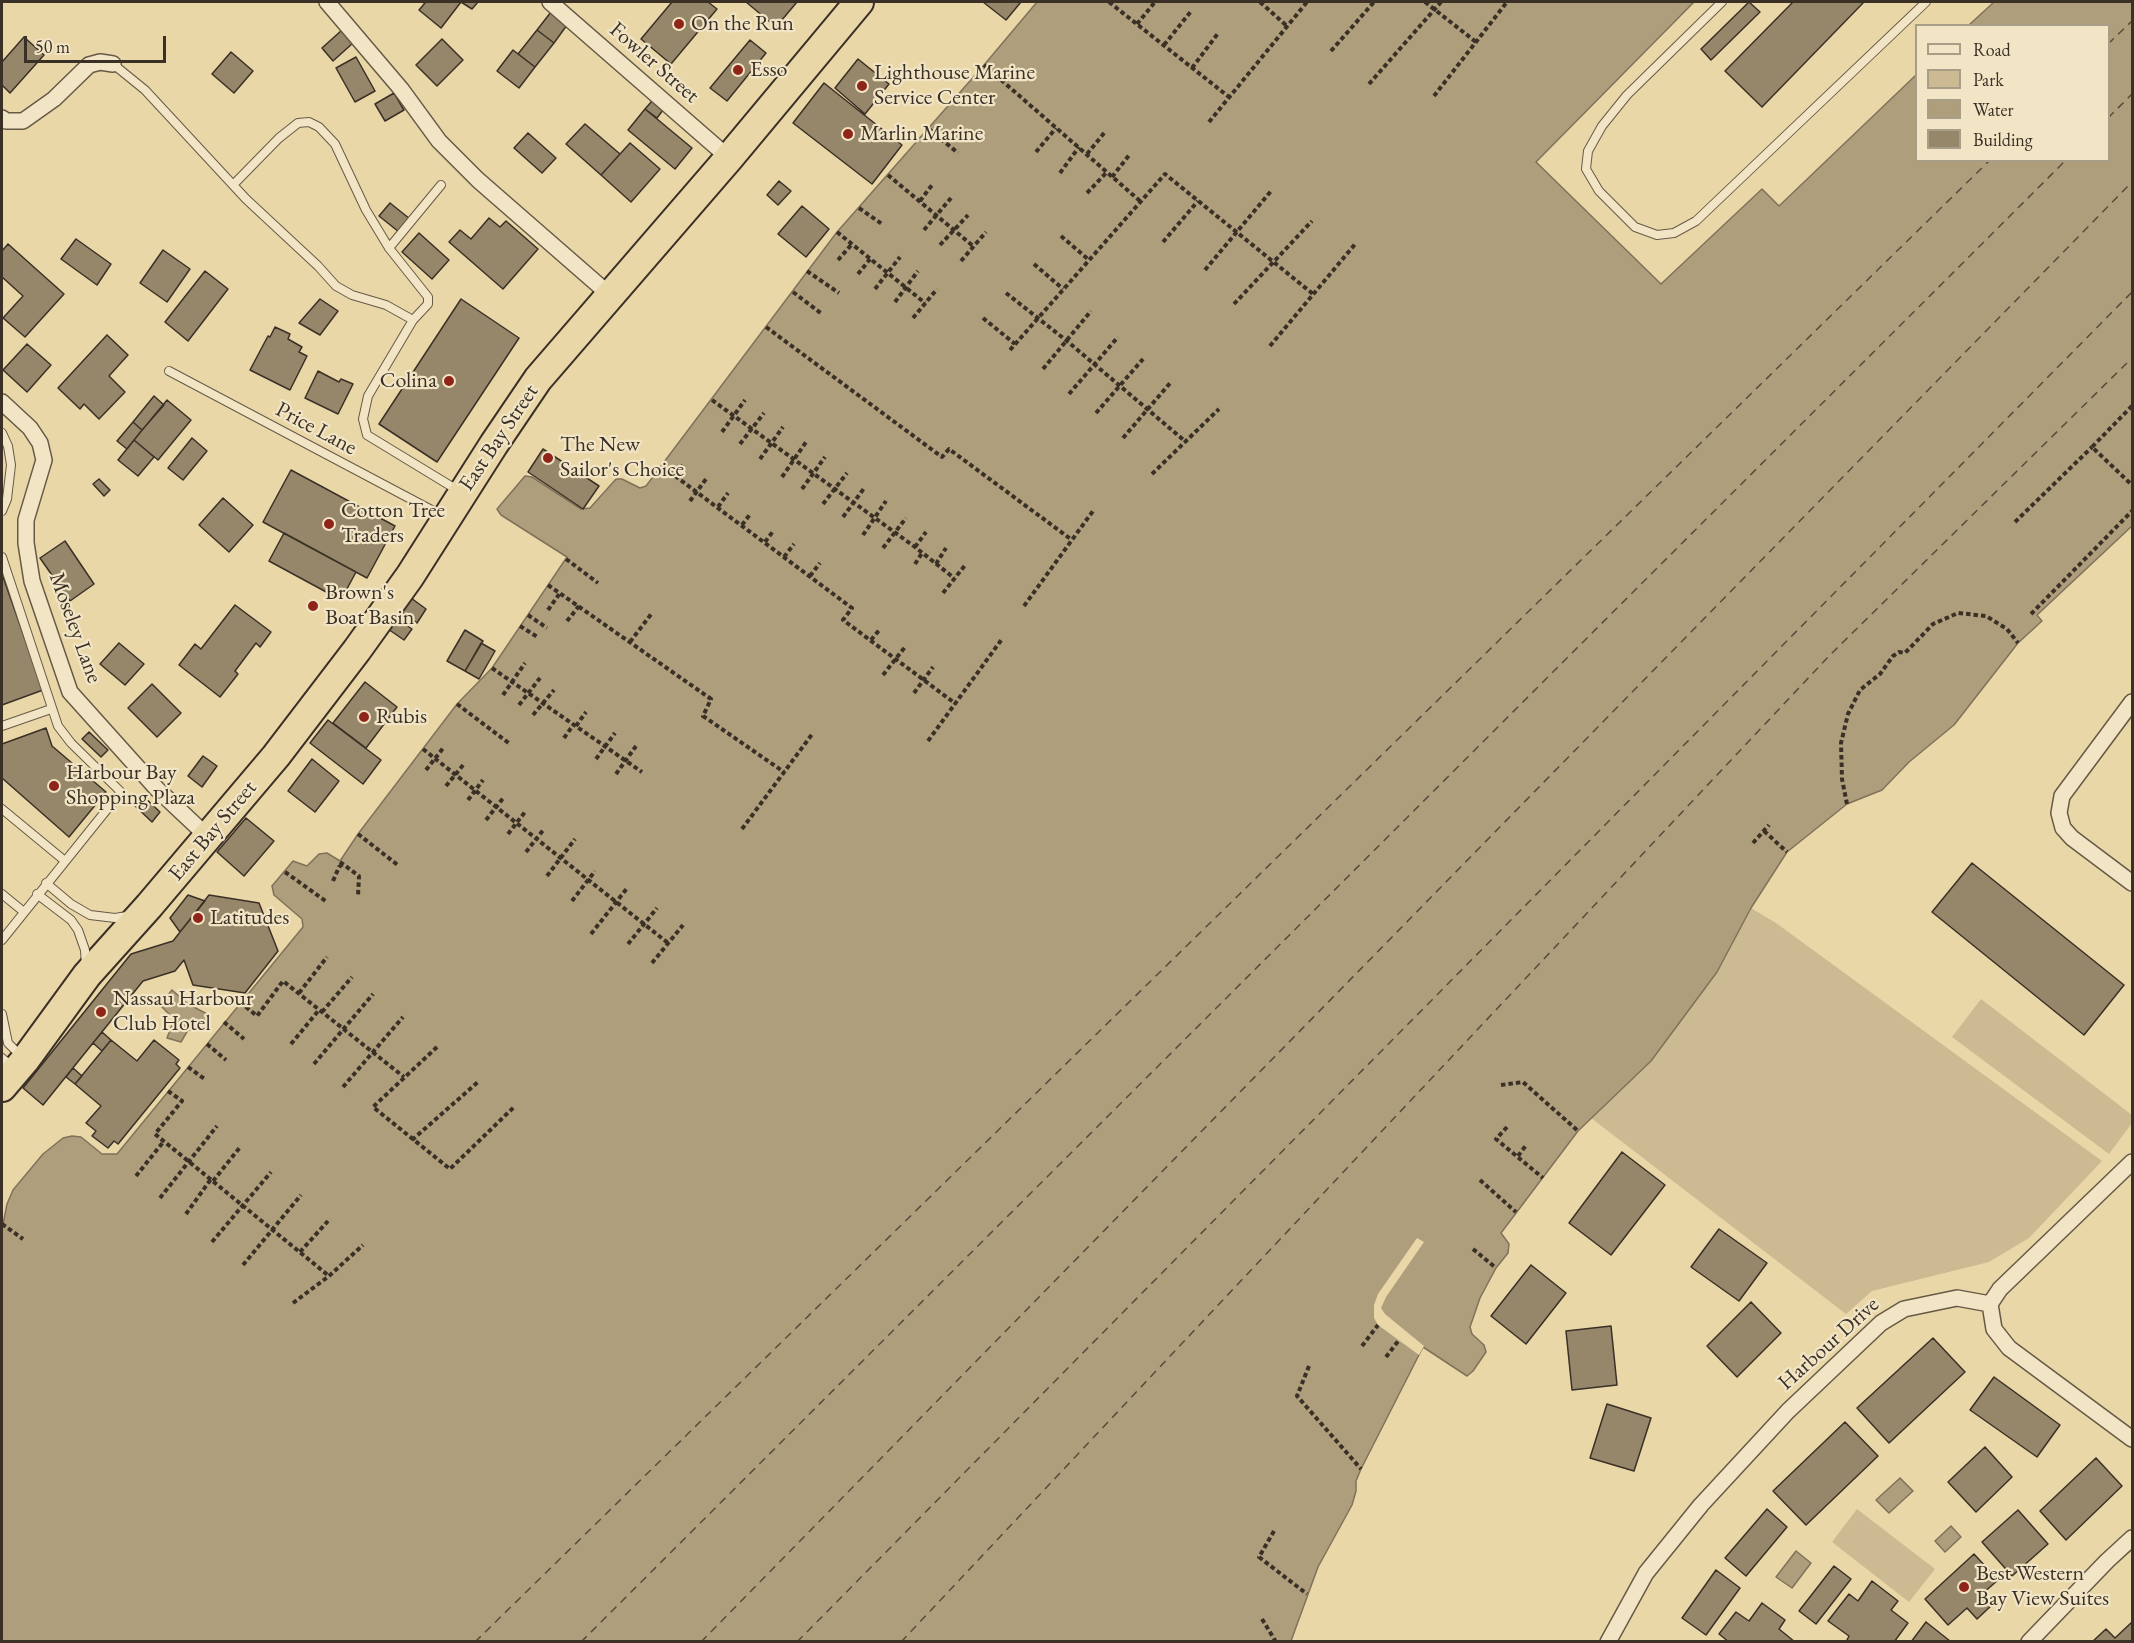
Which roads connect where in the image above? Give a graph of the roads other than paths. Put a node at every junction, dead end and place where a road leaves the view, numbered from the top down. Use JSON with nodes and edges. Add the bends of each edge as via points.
{"nodes":[{"id":1,"x":327,"y":2,"type":"edge"},
{"id":2,"x":550,"y":2,"type":"edge"},
{"id":3,"x":859,"y":2,"type":"edge"},
{"id":4,"x":1722,"y":2,"type":"edge"},
{"id":5,"x":1926,"y":2,"type":"edge"},
{"id":6,"x":113,"y":64,"type":"joint"},
{"id":7,"x":2,"y":118,"type":"edge"},
{"id":8,"x":729,"y":158,"type":"junction"},
{"id":9,"x":233,"y":185,"type":"junction"},
{"id":10,"x":441,"y":185,"type":"dead end"},
{"id":11,"x":389,"y":248,"type":"junction"},
{"id":12,"x":612,"y":296,"type":"junction"},
{"id":13,"x":413,"y":320,"type":"junction"},
{"id":14,"x":169,"y":371,"type":"dead end"},
{"id":15,"x":2,"y":402,"type":"edge"},
{"id":16,"x":2,"y":433,"type":"edge"},
{"id":17,"x":462,"y":493,"type":"junction"},
{"id":18,"x":2,"y":511,"type":"edge"},
{"id":19,"x":446,"y":518,"type":"junction"},
{"id":20,"x":2,"y":557,"type":"edge"},
{"id":21,"x":2133,"y":702,"type":"edge"},
{"id":22,"x":51,"y":710,"type":"junction"},
{"id":23,"x":2,"y":726,"type":"edge"},
{"id":24,"x":2,"y":809,"type":"edge"},
{"id":25,"x":208,"y":837,"type":"junction"},
{"id":26,"x":65,"y":861,"type":"junction"},
{"id":27,"x":46,"y":883,"type":"junction"},
{"id":28,"x":2133,"y":883,"type":"edge"},
{"id":29,"x":2,"y":894,"type":"edge"},
{"id":30,"x":38,"y":894,"type":"junction"},
{"id":31,"x":24,"y":912,"type":"junction"},
{"id":32,"x":141,"y":915,"type":"junction"},
{"id":33,"x":2,"y":940,"type":"edge"},
{"id":34,"x":87,"y":975,"type":"junction"},
{"id":35,"x":2,"y":1014,"type":"edge"},
{"id":36,"x":11,"y":1069,"type":"edge"},
{"id":37,"x":2133,"y":1162,"type":"edge"},
{"id":38,"x":1990,"y":1304,"type":"junction"},
{"id":39,"x":2133,"y":1439,"type":"edge"},
{"id":40,"x":2133,"y":1538,"type":"edge"},
{"id":41,"x":1608,"y":1641,"type":"edge"},
{"id":42,"x":2029,"y":1641,"type":"edge"}],
"edges":[{"from":1,"to":12,"type":"street","via":[[439,141],[478,180]]},
{"from":2,"to":8,"type":"street","name":"Fowler Street"},
{"from":3,"to":8,"type":"highway","name":"East Bay Street"},
{"from":4,"to":5,"type":"lane","via":[[1627,95],[1588,151],[1586,169],[1599,191],[1635,227],[1657,235],[1674,233],[1696,222]]},
{"from":6,"to":7,"type":"street","via":[[89,65],[54,99],[23,121]]},
{"from":6,"to":9,"type":"lane","via":[[145,90]]},
{"from":8,"to":12,"type":"highway","name":"East Bay Street"},
{"from":9,"to":11,"type":"lane","via":[[279,138],[298,123],[309,122],[335,144]]},
{"from":9,"to":13,"type":"lane","via":[[336,286],[352,295],[386,304]]},
{"from":10,"to":11,"type":"lane"},
{"from":11,"to":13,"type":"lane","via":[[428,297],[428,304]]},
{"from":12,"to":17,"type":"highway","name":"East Bay Street","via":[[538,379]]},
{"from":13,"to":17,"type":"lane","via":[[368,396],[363,418],[367,435]]},
{"from":14,"to":19,"type":"lane","name":"Price Lane"},
{"from":15,"to":25,"type":"street","name":"Moseley Lane","via":[[30,428],[40,443],[44,460],[26,520],[26,543],[32,581],[70,692],[157,789]]},
{"from":16,"to":18,"type":"lane","via":[[11,465]]},
{"from":17,"to":19,"type":"highway","name":"East Bay Street"},
{"from":19,"to":25,"type":"highway","name":"East Bay Street","via":[[357,650]]},
{"from":20,"to":22,"type":"lane"},
{"from":21,"to":28,"type":"street","via":[[2062,796],[2059,813],[2063,828],[2072,838]]},
{"from":22,"to":23,"type":"lane"},
{"from":22,"to":26,"type":"lane","via":[[71,743],[121,792]]},
{"from":24,"to":26,"type":"lane"},
{"from":25,"to":32,"type":"highway","name":"East Bay Street"},
{"from":26,"to":27,"type":"lane"},
{"from":27,"to":30,"type":"lane"},
{"from":27,"to":32,"type":"lane","via":[[90,915]]},
{"from":29,"to":31,"type":"lane"},
{"from":30,"to":31,"type":"lane"},
{"from":30,"to":34,"type":"lane","via":[[78,930]]},
{"from":31,"to":33,"type":"lane"},
{"from":32,"to":34,"type":"highway","name":"East Bay Street"},
{"from":34,"to":36,"type":"highway","name":"East Bay Street"},
{"from":35,"to":36,"type":"lane"},
{"from":37,"to":38,"type":"street","via":[[2000,1289]]},
{"from":38,"to":39,"type":"street","via":[[1994,1329],[2009,1348]]},
{"from":38,"to":41,"type":"street","name":"Harbour Drive","via":[[1957,1298],[1904,1309],[1881,1323],[1788,1411],[1701,1505],[1646,1573]]},
{"from":40,"to":42,"type":"street"}]}
